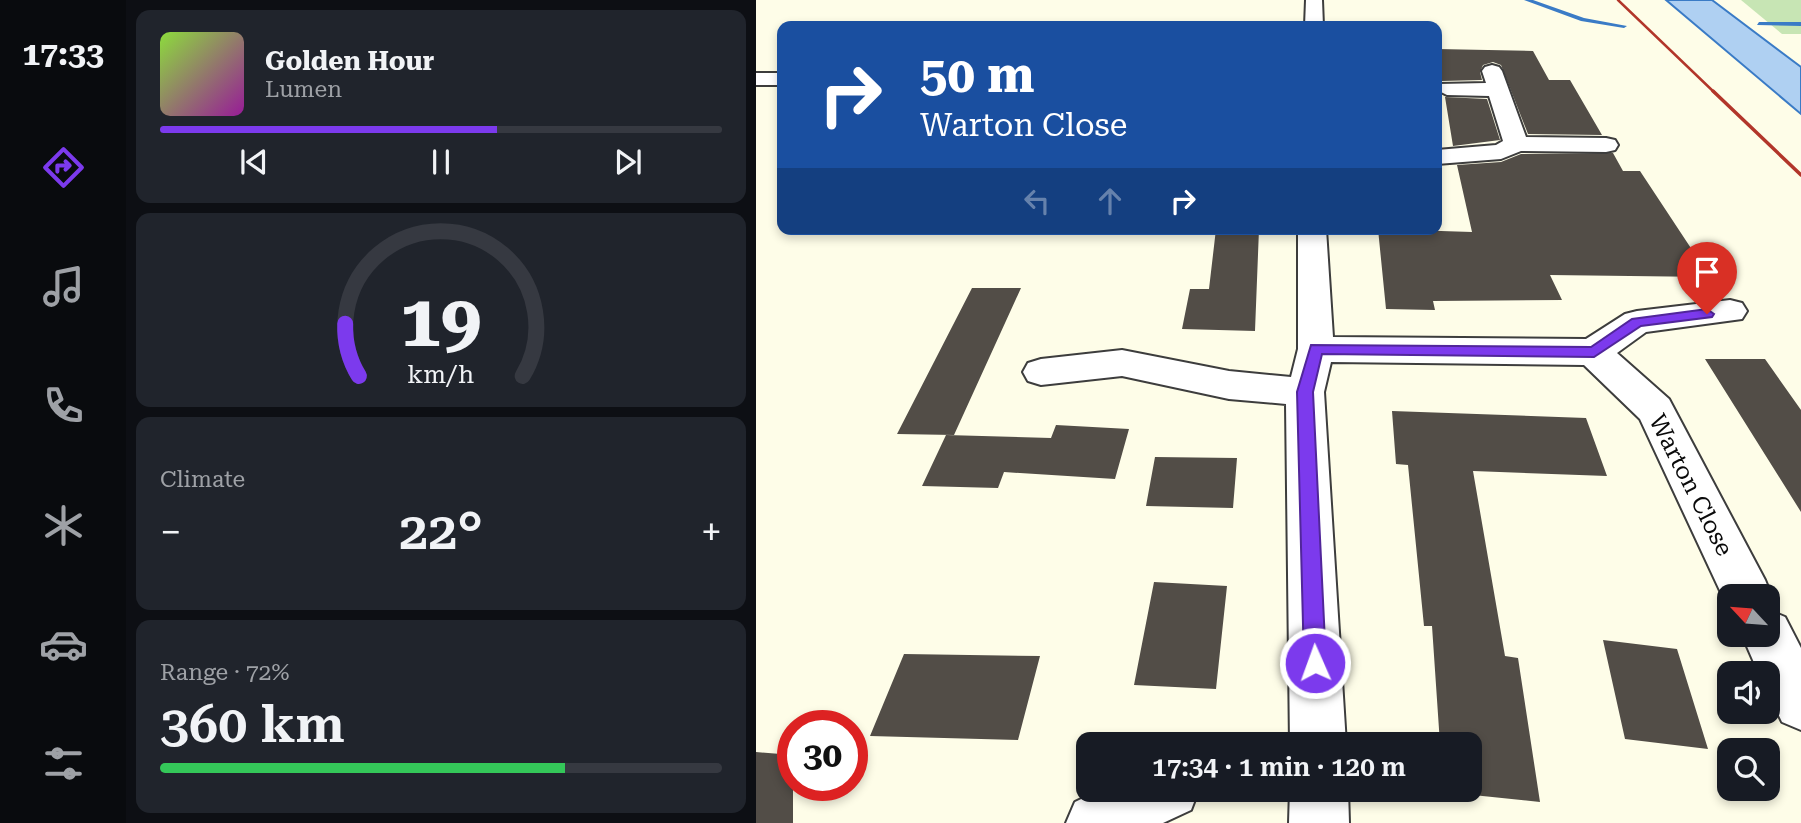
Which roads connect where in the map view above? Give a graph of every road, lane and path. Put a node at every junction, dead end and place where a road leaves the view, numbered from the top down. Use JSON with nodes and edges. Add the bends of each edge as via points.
{"nodes":[{"id":1,"x":1314,"y":0,"type":"edge"},
{"id":2,"x":1314,"y":21,"type":"edge"},
{"id":3,"x":756,"y":79,"type":"edge"},
{"id":4,"x":777,"y":79,"type":"edge"},
{"id":5,"x":1447,"y":89,"type":"dead end"},
{"id":6,"x":1516,"y":144,"type":"junction"},
{"id":7,"x":1606,"y":145,"type":"dead end"},
{"id":8,"x":1442,"y":157,"type":"edge"},
{"id":9,"x":1312,"y":235,"type":"edge"},
{"id":10,"x":1730,"y":311,"type":"dead end"},
{"id":11,"x":1316,"y":349,"type":"junction"},
{"id":12,"x":1594,"y":352,"type":"junction"},
{"id":13,"x":1041,"y":372,"type":"dead end"},
{"id":14,"x":1305,"y":392,"type":"junction"},
{"id":15,"x":1742,"y":584,"type":"edge"},
{"id":16,"x":1774,"y":648,"type":"edge"},
{"id":17,"x":1801,"y":703,"type":"edge"},
{"id":18,"x":1318,"y":732,"type":"edge"},
{"id":19,"x":1142,"y":802,"type":"edge"},
{"id":20,"x":1320,"y":802,"type":"edge"},
{"id":21,"x":1096,"y":823,"type":"edge"},
{"id":22,"x":1319,"y":823,"type":"edge"}],
"edges":[{"from":1,"to":2,"type":"street"},
{"from":3,"to":4,"type":"street"},
{"from":5,"to":6,"type":"street","via":[[1494,80]]},
{"from":6,"to":7,"type":"street"},
{"from":6,"to":8,"type":"street","via":[[1501,152]]},
{"from":9,"to":11,"type":"street"},
{"from":10,"to":12,"type":"street","via":[[1637,322]]},
{"from":11,"to":12,"type":"street"},
{"from":11,"to":14,"type":"street"},
{"from":12,"to":15,"type":"street","name":"Warton Close","via":[[1655,410]]},
{"from":13,"to":14,"type":"street","via":[[1122,363],[1229,385]]},
{"from":14,"to":18,"type":"street"},
{"from":16,"to":17,"type":"street"},
{"from":19,"to":21,"type":"street"},
{"from":20,"to":22,"type":"street"}]}
